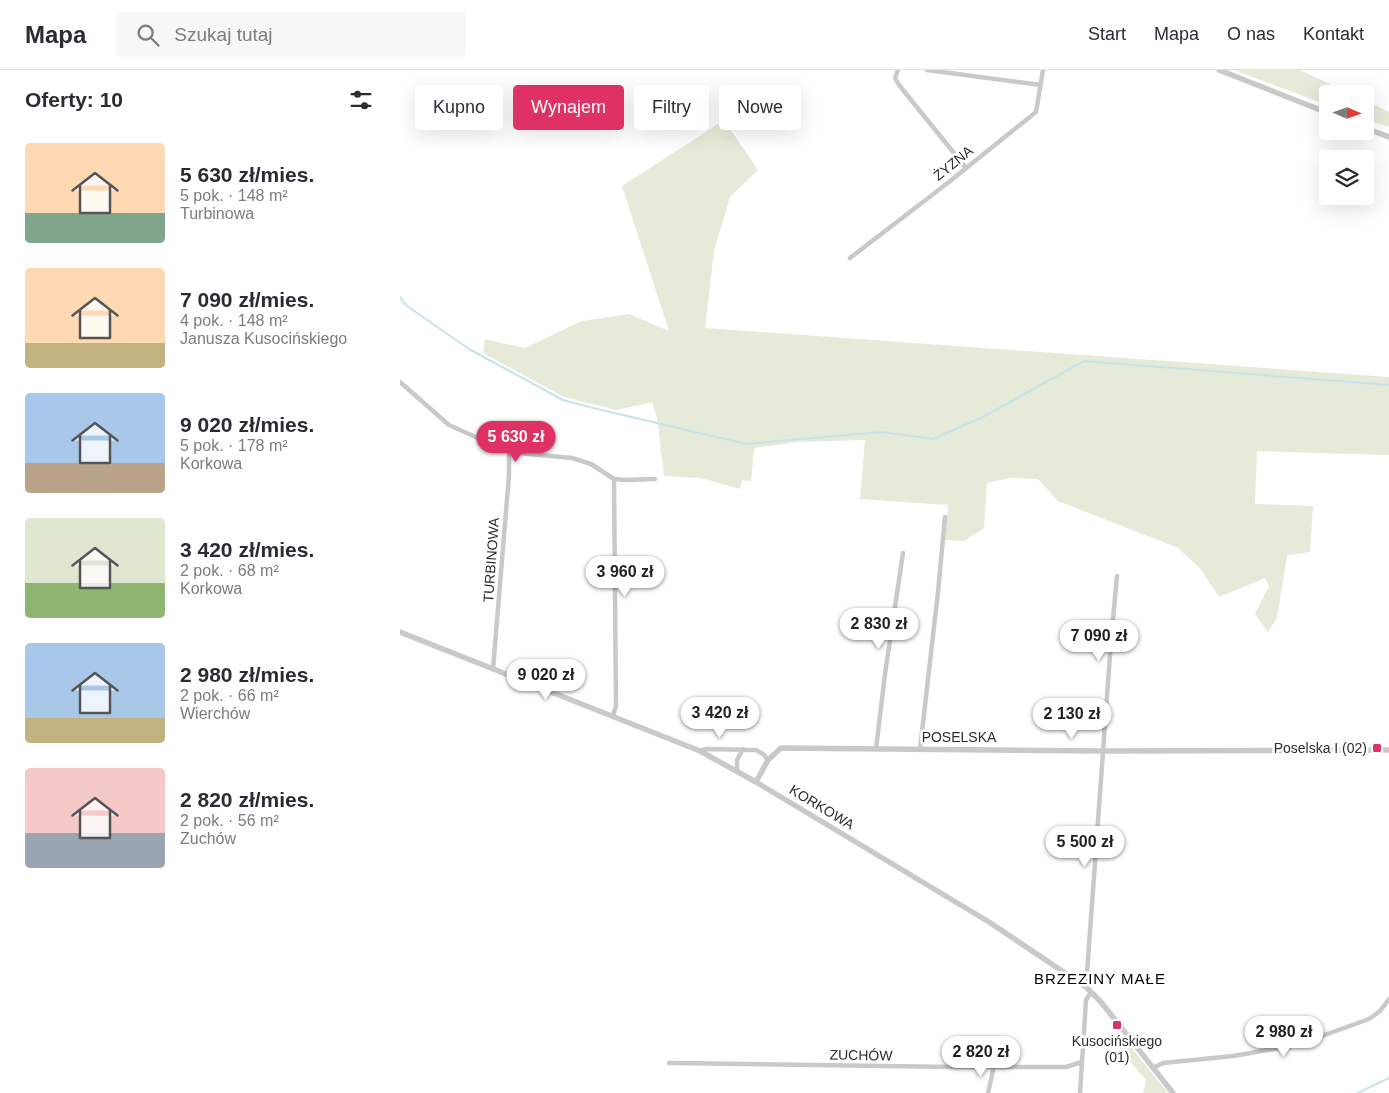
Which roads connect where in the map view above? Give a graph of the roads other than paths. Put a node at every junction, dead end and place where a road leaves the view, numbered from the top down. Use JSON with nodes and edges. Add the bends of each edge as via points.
{"nodes":[{"id":1,"x":898,"y":70,"type":"edge"},
{"id":2,"x":927,"y":70,"type":"edge"},
{"id":3,"x":1043,"y":70,"type":"edge"},
{"id":4,"x":1219,"y":70,"type":"edge"},
{"id":5,"x":1041,"y":84,"type":"junction"},
{"id":6,"x":1319,"y":109,"type":"edge"},
{"id":7,"x":1374,"y":131,"type":"edge"},
{"id":8,"x":1389,"y":137,"type":"edge"},
{"id":9,"x":966,"y":168,"type":"junction"},
{"id":10,"x":850,"y":258,"type":"dead end"},
{"id":11,"x":400,"y":382,"type":"edge"},
{"id":12,"x":509,"y":452,"type":"junction"},
{"id":13,"x":614,"y":479,"type":"junction"},
{"id":14,"x":656,"y":479,"type":"dead end"},
{"id":15,"x":945,"y":518,"type":"dead end"},
{"id":16,"x":903,"y":553,"type":"dead end"},
{"id":17,"x":1117,"y":576,"type":"dead end"},
{"id":18,"x":400,"y":632,"type":"edge"},
{"id":19,"x":493,"y":668,"type":"junction"},
{"id":20,"x":613,"y":716,"type":"junction"},
{"id":21,"x":743,"y":749,"type":"junction"},
{"id":22,"x":876,"y":749,"type":"junction"},
{"id":23,"x":920,"y":749,"type":"junction"},
{"id":24,"x":1389,"y":750,"type":"edge"},
{"id":25,"x":700,"y":751,"type":"junction"},
{"id":26,"x":1103,"y":751,"type":"junction"},
{"id":27,"x":768,"y":760,"type":"junction"},
{"id":28,"x":738,"y":772,"type":"junction"},
{"id":29,"x":756,"y":782,"type":"junction"},
{"id":30,"x":1086,"y":987,"type":"junction"},
{"id":31,"x":1092,"y":992,"type":"junction"},
{"id":32,"x":1389,"y":999,"type":"edge"},
{"id":33,"x":1082,"y":1062,"type":"junction"},
{"id":34,"x":669,"y":1063,"type":"dead end"},
{"id":35,"x":994,"y":1066,"type":"junction"},
{"id":36,"x":1153,"y":1068,"type":"junction"},
{"id":37,"x":988,"y":1093,"type":"edge"},
{"id":38,"x":1080,"y":1093,"type":"edge"},
{"id":39,"x":1173,"y":1093,"type":"edge"}],
"edges":[{"from":1,"to":9,"type":"street","via":[[895,78],[898,85]]},
{"from":2,"to":5,"type":"street"},
{"from":3,"to":5,"type":"street","name":"ŻYZNA"},
{"from":4,"to":6,"type":"street"},
{"from":5,"to":9,"type":"street","name":"ŻYZNA","via":[[1036,112]]},
{"from":7,"to":8,"type":"street"},
{"from":9,"to":10,"type":"street","name":"ŻYZNA"},
{"from":11,"to":12,"type":"street","via":[[450,425]]},
{"from":12,"to":13,"type":"street","via":[[572,458],[591,464]]},
{"from":12,"to":19,"type":"street","name":"TURBINOWA"},
{"from":13,"to":14,"type":"street"},
{"from":13,"to":20,"type":"street","via":[[616,706]]},
{"from":15,"to":23,"type":"street"},
{"from":16,"to":22,"type":"street"},
{"from":17,"to":26,"type":"street"},
{"from":18,"to":19,"type":"street","name":"KORKOWA"},
{"from":19,"to":20,"type":"street","name":"KORKOWA"},
{"from":20,"to":25,"type":"street","name":"KORKOWA"},
{"from":21,"to":25,"type":"street"},
{"from":21,"to":27,"type":"street","via":[[760,751]]},
{"from":21,"to":28,"type":"street","via":[[737,760]]},
{"from":22,"to":23,"type":"street","name":"POSELSKA"},
{"from":22,"to":27,"type":"street","name":"POSELSKA","via":[[781,748]]},
{"from":23,"to":26,"type":"street","name":"POSELSKA"},
{"from":24,"to":26,"type":"street","name":"POSELSKA"},
{"from":25,"to":28,"type":"street","name":"KORKOWA"},
{"from":26,"to":30,"type":"street"},
{"from":27,"to":29,"type":"street"},
{"from":28,"to":29,"type":"street","name":"KORKOWA"},
{"from":29,"to":30,"type":"street","name":"KORKOWA","via":[[989,922]]},
{"from":30,"to":31,"type":"street","name":"KORKOWA"},
{"from":31,"to":33,"type":"street","via":[[1086,1000]]},
{"from":31,"to":36,"type":"street","name":"KORKOWA"},
{"from":32,"to":36,"type":"street","via":[[1369,1019],[1297,1045],[1163,1063]]},
{"from":33,"to":35,"type":"street","name":"ZUCHÓW","via":[[1066,1067]]},
{"from":33,"to":38,"type":"street"},
{"from":34,"to":35,"type":"street","name":"ZUCHÓW"},
{"from":35,"to":37,"type":"street"},
{"from":36,"to":39,"type":"street","name":"KORKOWA"}]}
